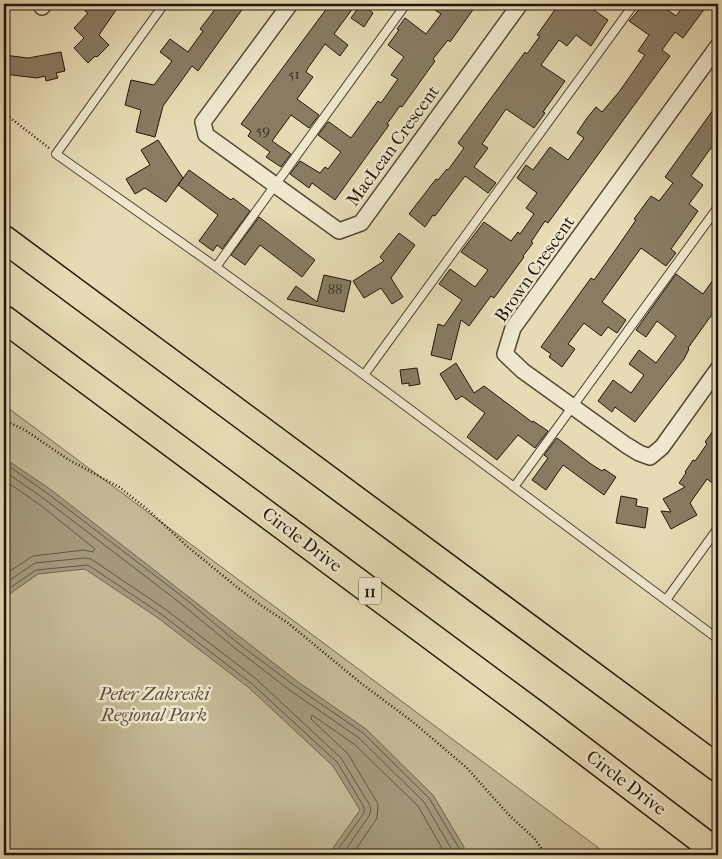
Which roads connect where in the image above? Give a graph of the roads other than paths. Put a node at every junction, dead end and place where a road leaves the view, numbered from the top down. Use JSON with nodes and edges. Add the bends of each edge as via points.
{"nodes":[{"id":1,"x":164,"y":4,"type":"edge"},
{"id":2,"x":290,"y":4,"type":"edge"},
{"id":3,"x":406,"y":4,"type":"edge"},
{"id":4,"x":520,"y":4,"type":"edge"},
{"id":5,"x":634,"y":4,"type":"edge"},
{"id":6,"x":718,"y":46,"type":"edge"},
{"id":7,"x":275,"y":184,"type":"junction"},
{"id":8,"x":718,"y":207,"type":"edge"},
{"id":9,"x":4,"y":239,"type":"edge"},
{"id":10,"x":216,"y":267,"type":"junction"},
{"id":11,"x":9,"y":323,"type":"edge"},
{"id":12,"x":718,"y":369,"type":"edge"},
{"id":13,"x":364,"y":375,"type":"junction"},
{"id":14,"x":574,"y":407,"type":"junction"},
{"id":15,"x":514,"y":487,"type":"junction"},
{"id":16,"x":718,"y":528,"type":"edge"},
{"id":17,"x":666,"y":600,"type":"junction"},
{"id":18,"x":718,"y":639,"type":"edge"},
{"id":19,"x":718,"y":768,"type":"edge"},
{"id":20,"x":718,"y":854,"type":"edge"}],
"edges":[{"from":1,"to":10,"type":"lane","via":[[56,154]]},
{"from":2,"to":7,"type":"street","name":"MacLean Crescent","via":[[203,122],[206,135]]},
{"from":3,"to":7,"type":"lane"},
{"from":4,"to":7,"type":"street","name":"MacLean Crescent","via":[[361,223],[339,231]]},
{"from":5,"to":13,"type":"lane"},
{"from":6,"to":14,"type":"street","name":"Brown Crescent","via":[[513,328],[506,354],[523,371]]},
{"from":7,"to":10,"type":"lane"},
{"from":8,"to":14,"type":"lane"},
{"from":9,"to":19,"type":"highway"},
{"from":10,"to":13,"type":"lane"},
{"from":11,"to":20,"type":"highway","name":"Circle Drive","number":"11","via":[[537,715]]},
{"from":12,"to":14,"type":"street","name":"Brown Crescent","via":[[662,447],[650,457],[639,454]]},
{"from":13,"to":15,"type":"lane"},
{"from":14,"to":15,"type":"lane"},
{"from":15,"to":17,"type":"lane"},
{"from":16,"to":17,"type":"lane"},
{"from":17,"to":18,"type":"lane"}]}
